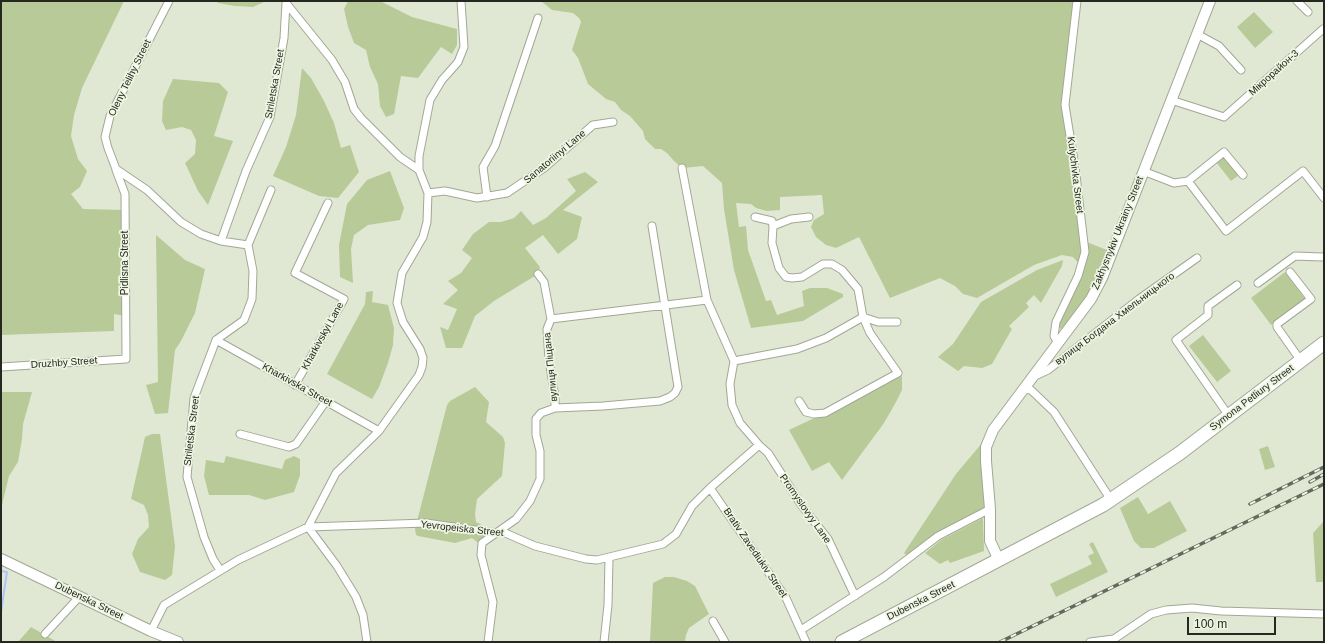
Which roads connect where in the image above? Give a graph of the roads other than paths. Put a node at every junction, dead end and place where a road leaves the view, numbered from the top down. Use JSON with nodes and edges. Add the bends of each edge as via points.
{"nodes":[{"id":1,"x":169,"y":1,"type":"edge"},
{"id":2,"x":461,"y":1,"type":"edge"},
{"id":3,"x":1077,"y":1,"type":"edge"},
{"id":4,"x":1210,"y":1,"type":"edge"},
{"id":5,"x":1297,"y":1,"type":"edge"},
{"id":6,"x":1308,"y":12,"type":"dead end"},
{"id":7,"x":538,"y":18,"type":"dead end"},
{"id":8,"x":1324,"y":29,"type":"edge"},
{"id":9,"x":1197,"y":34,"type":"junction"},
{"id":10,"x":1241,"y":70,"type":"dead end"},
{"id":11,"x":1171,"y":100,"type":"junction"},
{"id":12,"x":613,"y":122,"type":"dead end"},
{"id":13,"x":682,"y":168,"type":"dead end"},
{"id":14,"x":116,"y":170,"type":"junction"},
{"id":15,"x":418,"y":170,"type":"junction"},
{"id":16,"x":1144,"y":171,"type":"junction"},
{"id":17,"x":1243,"y":175,"type":"dead end"},
{"id":18,"x":1188,"y":180,"type":"junction"},
{"id":19,"x":271,"y":190,"type":"dead end"},
{"id":20,"x":428,"y":193,"type":"junction"},
{"id":21,"x":487,"y":197,"type":"junction"},
{"id":22,"x":1324,"y":198,"type":"edge"},
{"id":23,"x":328,"y":203,"type":"dead end"},
{"id":24,"x":755,"y":217,"type":"dead end"},
{"id":25,"x":809,"y":217,"type":"dead end"},
{"id":26,"x":652,"y":226,"type":"dead end"},
{"id":27,"x":773,"y":226,"type":"junction"},
{"id":28,"x":221,"y":241,"type":"junction"},
{"id":29,"x":248,"y":245,"type":"junction"},
{"id":30,"x":1323,"y":257,"type":"edge"},
{"id":31,"x":1197,"y":258,"type":"dead end"},
{"id":32,"x":1290,"y":272,"type":"dead end"},
{"id":33,"x":538,"y":274,"type":"dead end"},
{"id":34,"x":1258,"y":283,"type":"dead end"},
{"id":35,"x":1237,"y":284,"type":"dead end"},
{"id":36,"x":707,"y":300,"type":"junction"},
{"id":37,"x":665,"y":306,"type":"junction"},
{"id":38,"x":863,"y":317,"type":"junction"},
{"id":39,"x":551,"y":319,"type":"junction"},
{"id":40,"x":897,"y":322,"type":"dead end"},
{"id":41,"x":216,"y":340,"type":"junction"},
{"id":42,"x":1058,"y":342,"type":"junction"},
{"id":43,"x":1324,"y":343,"type":"edge"},
{"id":44,"x":126,"y":358,"type":"joint"},
{"id":45,"x":1299,"y":358,"type":"junction"},
{"id":46,"x":734,"y":361,"type":"junction"},
{"id":47,"x":1,"y":367,"type":"edge"},
{"id":48,"x":1032,"y":376,"type":"junction"},
{"id":49,"x":296,"y":384,"type":"junction"},
{"id":50,"x":1022,"y":389,"type":"junction"},
{"id":51,"x":326,"y":401,"type":"junction"},
{"id":52,"x":799,"y":401,"type":"dead end"},
{"id":53,"x":555,"y":408,"type":"junction"},
{"id":54,"x":1229,"y":416,"type":"junction"},
{"id":55,"x":379,"y":431,"type":"junction"},
{"id":56,"x":240,"y":434,"type":"dead end"},
{"id":57,"x":759,"y":445,"type":"junction"},
{"id":58,"x":710,"y":488,"type":"junction"},
{"id":59,"x":1111,"y":500,"type":"junction"},
{"id":60,"x":990,"y":509,"type":"junction"},
{"id":61,"x":308,"y":528,"type":"junction"},
{"id":62,"x":494,"y":533,"type":"junction"},
{"id":63,"x":609,"y":558,"type":"junction"},
{"id":64,"x":1,"y":559,"type":"edge"},
{"id":65,"x":999,"y":560,"type":"junction"},
{"id":66,"x":220,"y":570,"type":"junction"},
{"id":67,"x":80,"y":596,"type":"junction"},
{"id":68,"x":855,"y":596,"type":"junction"},
{"id":69,"x":1324,"y":614,"type":"edge"},
{"id":70,"x":712,"y":621,"type":"dead end"},
{"id":71,"x":801,"y":630,"type":"junction"},
{"id":72,"x":151,"y":631,"type":"junction"},
{"id":73,"x":45,"y":634,"type":"dead end"},
{"id":74,"x":1114,"y":639,"type":"junction"},
{"id":75,"x":178,"y":642,"type":"edge"},
{"id":76,"x":367,"y":642,"type":"edge"},
{"id":77,"x":488,"y":642,"type":"edge"},
{"id":78,"x":604,"y":642,"type":"edge"},
{"id":79,"x":725,"y":642,"type":"edge"},
{"id":80,"x":806,"y":642,"type":"edge"},
{"id":81,"x":842,"y":642,"type":"edge"},
{"id":82,"x":1090,"y":642,"type":"edge"},
{"id":83,"x":1121,"y":642,"type":"edge"}],
"edges":[{"from":1,"to":14,"type":"street","name":"Oleny Telihy Street","via":[[107,125],[105,137]]},
{"from":2,"to":15,"type":"street","via":[[464,47],[458,62],[442,80],[430,100],[418,156]]},
{"from":3,"to":42,"type":"street","name":"Kulychivka Street","via":[[1065,105],[1085,252],[1078,276],[1056,322],[1054,336]]},
{"from":4,"to":9,"type":"street","name":"Zakhysnykiv Ukrainy Street"},
{"from":5,"to":6,"type":"street"},
{"from":7,"to":21,"type":"street","via":[[495,146],[483,167]]},
{"from":8,"to":11,"type":"street","name":"Мікрорайон-3","via":[[1224,117]]},
{"from":9,"to":10,"type":"street","via":[[1219,46]]},
{"from":9,"to":11,"type":"street","name":"Zakhysnykiv Ukrainy Street"},
{"from":11,"to":16,"type":"street","name":"Zakhysnykiv Ukrainy Street"},
{"from":12,"to":21,"type":"street","name":"Sanatoriinyi Lane","via":[[593,125],[518,188]]},
{"from":13,"to":36,"type":"street"},
{"from":14,"to":28,"type":"street","via":[[147,190],[180,222],[201,234]]},
{"from":14,"to":44,"type":"street","name":"Pidlisna Street","via":[[125,194]]},
{"from":15,"to":20,"type":"street"},
{"from":15,"to":28,"type":"street","name":"Striletska Street","via":[[400,157],[361,118],[354,109],[345,82],[332,60],[286,2],[284,38],[270,117],[246,171]]},
{"from":16,"to":18,"type":"street","via":[[1174,182]]},
{"from":16,"to":42,"type":"street","name":"Zakhysnykiv Ukrainy Street","via":[[1102,278],[1091,299]]},
{"from":17,"to":18,"type":"street","via":[[1224,152]]},
{"from":18,"to":22,"type":"street","via":[[1226,231],[1303,171]]},
{"from":19,"to":29,"type":"street"},
{"from":20,"to":21,"type":"street","name":"Sanatoriinyi Lane","via":[[445,191],[477,198]]},
{"from":20,"to":55,"type":"street","via":[[427,222],[423,237],[402,273],[397,303],[403,322],[420,349],[422,367]]},
{"from":23,"to":49,"type":"street","name":"Kharkivskyi Lane","via":[[295,273],[344,299]]},
{"from":24,"to":27,"type":"street","via":[[772,221]]},
{"from":25,"to":27,"type":"street","via":[[791,219]]},
{"from":26,"to":37,"type":"street"},
{"from":27,"to":38,"type":"street","via":[[774,253],[779,268],[786,277],[802,277],[823,264],[832,264],[842,270],[858,289]]},
{"from":28,"to":29,"type":"street"},
{"from":29,"to":41,"type":"street","via":[[253,271],[252,299],[244,320]]},
{"from":30,"to":34,"type":"street","via":[[1295,256]]},
{"from":31,"to":48,"type":"street","name":"вулиця Богдана Хмельницького","via":[[1139,299],[1048,370]]},
{"from":32,"to":45,"type":"street","via":[[1311,298],[1277,324],[1283,338]]},
{"from":33,"to":39,"type":"street","name":"вулиця Піщана","via":[[544,282]]},
{"from":35,"to":54,"type":"street","via":[[1208,306],[1208,315],[1176,340]]},
{"from":36,"to":37,"type":"street"},
{"from":36,"to":46,"type":"street"},
{"from":37,"to":39,"type":"street"},
{"from":37,"to":53,"type":"street","via":[[678,387],[675,393],[654,401]]},
{"from":38,"to":40,"type":"street","via":[[878,322]]},
{"from":38,"to":46,"type":"street","via":[[826,338],[797,349]]},
{"from":38,"to":52,"type":"street","via":[[870,333],[898,373],[825,413],[806,412]]},
{"from":39,"to":53,"type":"street","name":"вулиця Піщана","via":[[547,329]]},
{"from":41,"to":49,"type":"street","name":"Kharkivska Street"},
{"from":41,"to":66,"type":"street","name":"Striletska Street","via":[[194,398],[186,477],[204,537]]},
{"from":42,"to":48,"type":"street","name":"Zakhysnykiv Ukrainy Street"},
{"from":43,"to":45,"type":"highway","name":"Symona Petliury Street"},
{"from":44,"to":47,"type":"street","name":"Druzhby Street"},
{"from":45,"to":54,"type":"highway","name":"Symona Petliury Street"},
{"from":46,"to":57,"type":"street","name":"Promyslovyy Lane","via":[[730,384],[732,405],[740,423]]},
{"from":48,"to":50,"type":"street","name":"Zakhysnykiv Ukrainy Street"},
{"from":49,"to":51,"type":"street","name":"Kharkivska Street"},
{"from":50,"to":59,"type":"street","via":[[1031,390],[1054,412]]},
{"from":50,"to":60,"type":"street","name":"Zakhysnykiv Ukrainy Street","via":[[993,430],[986,446]]},
{"from":51,"to":55,"type":"street","name":"Kharkivska Street"},
{"from":51,"to":56,"type":"street","via":[[296,444],[289,448]]},
{"from":53,"to":62,"type":"street","name":"вулиця Піщана","via":[[541,413],[536,419],[540,479],[530,500],[516,519]]},
{"from":54,"to":59,"type":"highway","name":"Symona Petliury Street"},
{"from":55,"to":61,"type":"street","via":[[336,473]]},
{"from":57,"to":58,"type":"street","name":"Yevropeiska Street"},
{"from":57,"to":68,"type":"street","name":"Promyslovyy Lane","via":[[768,452],[802,506],[825,534]]},
{"from":58,"to":63,"type":"street","name":"Yevropeiska Street","via":[[692,506],[676,534],[663,544]]},
{"from":58,"to":71,"type":"street","name":"Brativ Zavediukiv Street","via":[[786,598]]},
{"from":59,"to":65,"type":"highway","name":"Dubenska Street"},
{"from":60,"to":65,"type":"street","name":"Zakhysnykiv Ukrainy Street","via":[[990,541]]},
{"from":60,"to":68,"type":"street","via":[[938,536],[884,578]]},
{"from":61,"to":62,"type":"street","name":"Yevropeiska Street","via":[[426,523]]},
{"from":61,"to":66,"type":"street","name":"Yevropeiska Street"},
{"from":61,"to":76,"type":"street","via":[[337,566],[356,597],[363,615]]},
{"from":62,"to":63,"type":"street","name":"Yevropeiska Street","via":[[504,532],[535,546],[586,560]]},
{"from":62,"to":77,"type":"street","name":"вулиця Піщана","via":[[482,543],[481,555],[493,602]]},
{"from":63,"to":78,"type":"street"},
{"from":64,"to":67,"type":"street","name":"Dubenska Street"},
{"from":65,"to":81,"type":"highway","name":"Dubenska Street"},
{"from":66,"to":72,"type":"street","name":"Yevropeiska Street","via":[[164,605]]},
{"from":67,"to":72,"type":"street","name":"Dubenska Street"},
{"from":67,"to":73,"type":"street"},
{"from":68,"to":71,"type":"street"},
{"from":69,"to":74,"type":"street","via":[[1192,608],[1166,610],[1151,614]]},
{"from":70,"to":79,"type":"street"},
{"from":71,"to":80,"type":"street","name":"Brativ Zavediukiv Street"},
{"from":72,"to":75,"type":"street","name":"Dubenska Street"},
{"from":74,"to":82,"type":"street"},
{"from":74,"to":83,"type":"street"}]}
